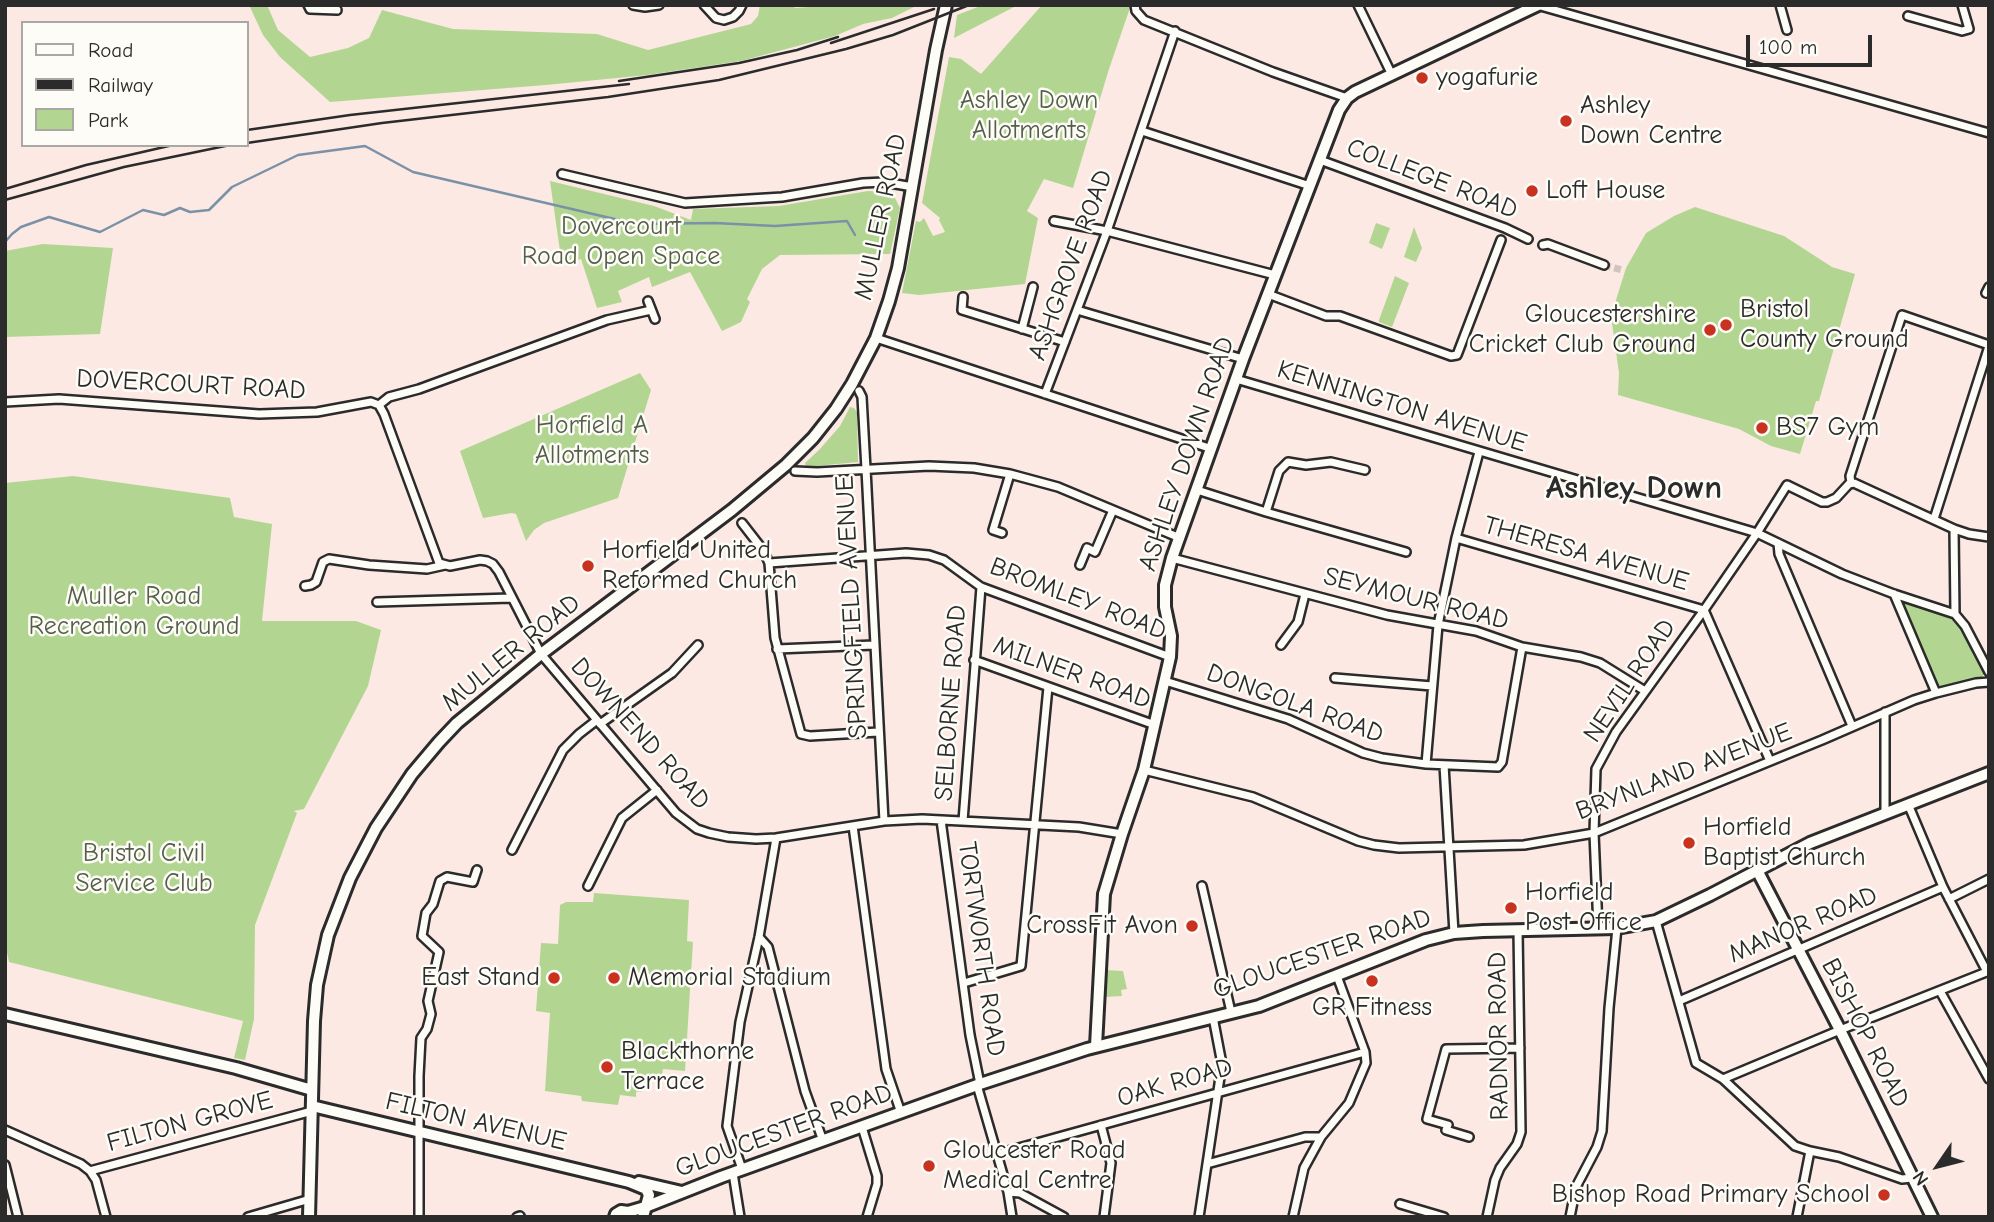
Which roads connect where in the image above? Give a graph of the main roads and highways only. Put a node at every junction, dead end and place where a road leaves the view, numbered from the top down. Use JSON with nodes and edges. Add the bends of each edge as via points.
{"nodes":[{"id":1,"x":946,"y":5,"type":"edge"},
{"id":2,"x":1537,"y":5,"type":"edge"},
{"id":3,"x":1989,"y":773,"type":"edge"},
{"id":4,"x":1757,"y":870,"type":"junction"},
{"id":5,"x":5,"y":1014,"type":"edge"},
{"id":6,"x":1096,"y":1046,"type":"junction"},
{"id":7,"x":312,"y":1090,"type":"junction"},
{"id":8,"x":312,"y":1109,"type":"junction"},
{"id":9,"x":629,"y":1182,"type":"junction"},
{"id":10,"x":682,"y":1192,"type":"junction"},
{"id":11,"x":644,"y":1212,"type":"edge"},
{"id":12,"x":626,"y":1214,"type":"edge"},
{"id":13,"x":309,"y":1217,"type":"edge"},
{"id":14,"x":615,"y":1217,"type":"edge"},
{"id":15,"x":1932,"y":1217,"type":"edge"}],
"edges":[{"from":1,"to":7,"type":"main road","name":"MULLER ROAD","via":[[898,268],[876,338],[845,396],[813,438],[737,517],[541,654],[439,742],[412,774],[350,878],[325,949],[317,985]]},
{"from":2,"to":6,"type":"main road","name":"ASHLEY DOWN ROAD","via":[[1391,74],[1348,98],[1339,110],[1172,558],[1165,585],[1170,657],[1144,770],[1104,894]]},
{"from":3,"to":4,"type":"main road","name":"GLOUCESTER ROAD","via":[[1810,843]]},
{"from":4,"to":6,"type":"main road","name":"GLOUCESTER ROAD","via":[[1656,920],[1617,928],[1454,933],[1259,1006]]},
{"from":4,"to":15,"type":"main road","name":"BISHOP ROAD"},
{"from":5,"to":7,"type":"main road"},
{"from":6,"to":10,"type":"main road","name":"GLOUCESTER ROAD"},
{"from":7,"to":8,"type":"main road","name":"MULLER ROAD"},
{"from":8,"to":9,"type":"main road","name":"FILTON AVENUE"},
{"from":8,"to":13,"type":"main road","name":"MULLER ROAD"},
{"from":9,"to":10,"type":"main road","name":"FILTON AVENUE"},
{"from":9,"to":11,"type":"main road"},
{"from":10,"to":11,"type":"main road","name":"GLOUCESTER ROAD"},
{"from":11,"to":12,"type":"main road","name":"GLOUCESTER ROAD"},
{"from":12,"to":14,"type":"main road","name":"GLOUCESTER ROAD","via":[[621,1211]]}]}
